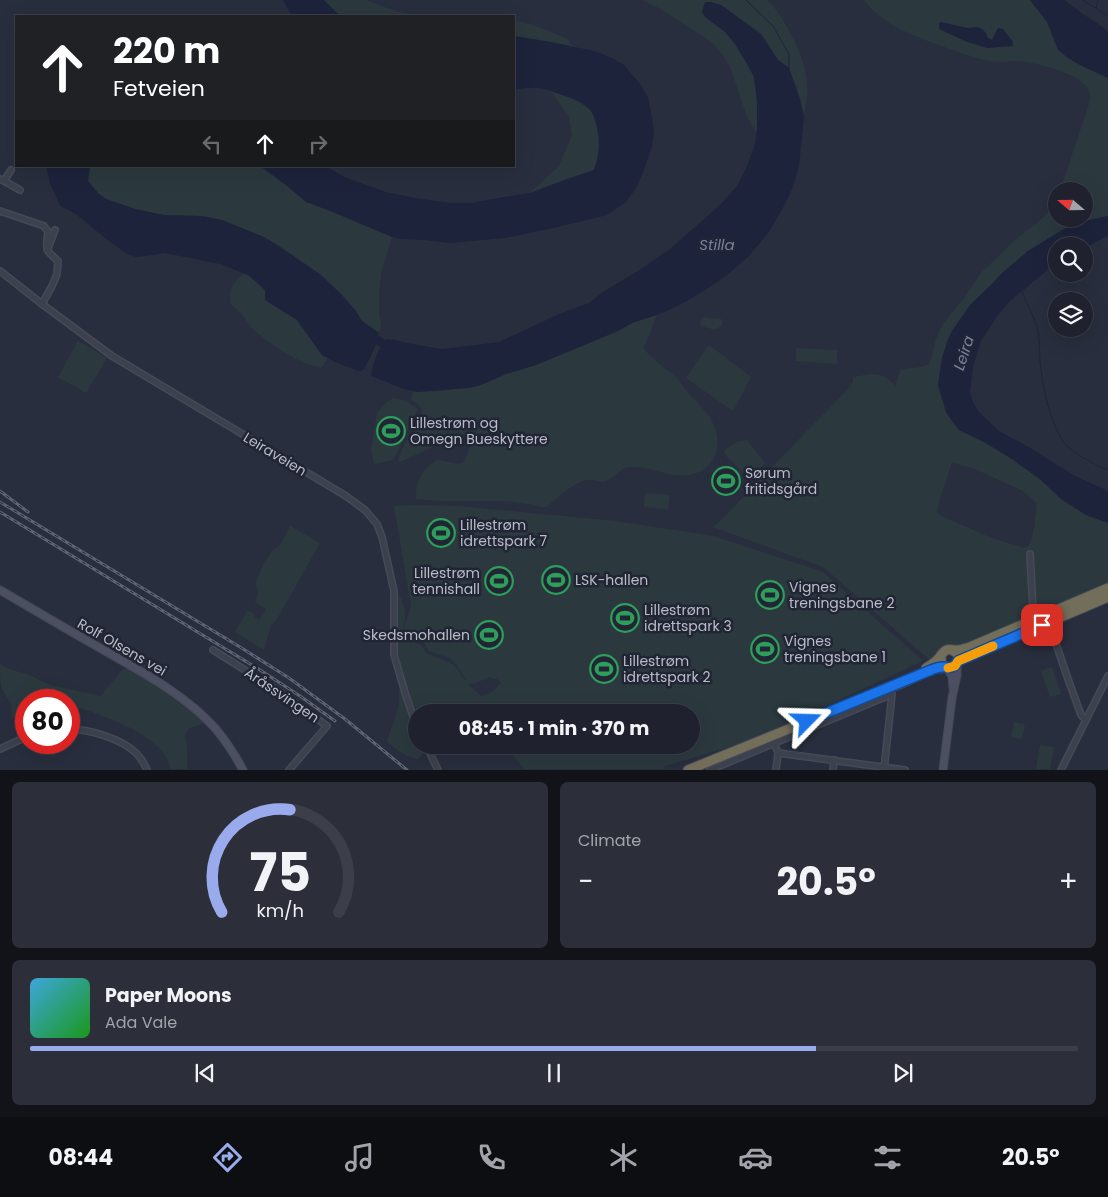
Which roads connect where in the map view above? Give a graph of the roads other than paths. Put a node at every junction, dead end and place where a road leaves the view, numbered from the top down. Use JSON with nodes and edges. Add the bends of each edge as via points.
{"nodes":[{"id":1,"x":11,"y":170,"type":"dead end"},
{"id":2,"x":2,"y":180,"type":"edge"},
{"id":3,"x":20,"y":190,"type":"dead end"},
{"id":4,"x":0,"y":210,"type":"edge"},
{"id":5,"x":55,"y":230,"type":"dead end"},
{"id":6,"x":48,"y":251,"type":"junction"},
{"id":7,"x":0,"y":271,"type":"edge"},
{"id":8,"x":42,"y":304,"type":"junction"},
{"id":9,"x":1030,"y":554,"type":"dead end"},
{"id":10,"x":1108,"y":588,"type":"edge"},
{"id":11,"x":0,"y":590,"type":"edge"},
{"id":12,"x":1108,"y":597,"type":"edge"},
{"id":13,"x":1036,"y":619,"type":"junction"},
{"id":14,"x":1051,"y":629,"type":"dead end"},
{"id":15,"x":213,"y":650,"type":"dead end"},
{"id":16,"x":952,"y":650,"type":"junction"},
{"id":17,"x":941,"y":655,"type":"junction"},
{"id":18,"x":958,"y":662,"type":"junction"},
{"id":19,"x":947,"y":668,"type":"junction"},
{"id":20,"x":1108,"y":676,"type":"edge"},
{"id":21,"x":875,"y":693,"type":"junction"},
{"id":22,"x":953,"y":693,"type":"junction"},
{"id":23,"x":409,"y":704,"type":"edge"},
{"id":24,"x":1086,"y":720,"type":"junction"},
{"id":25,"x":80,"y":730,"type":"edge"},
{"id":26,"x":222,"y":737,"type":"junction"},
{"id":27,"x":774,"y":742,"type":"junction"},
{"id":28,"x":15,"y":743,"type":"edge"},
{"id":29,"x":0,"y":749,"type":"edge"},
{"id":30,"x":778,"y":753,"type":"junction"},
{"id":31,"x":430,"y":754,"type":"edge"},
{"id":32,"x":834,"y":760,"type":"junction"},
{"id":33,"x":884,"y":768,"type":"edge"},
{"id":34,"x":147,"y":770,"type":"edge"},
{"id":35,"x":238,"y":770,"type":"edge"},
{"id":36,"x":244,"y":770,"type":"edge"},
{"id":37,"x":289,"y":770,"type":"edge"},
{"id":38,"x":438,"y":770,"type":"edge"},
{"id":39,"x":688,"y":770,"type":"edge"},
{"id":40,"x":710,"y":770,"type":"edge"},
{"id":41,"x":776,"y":770,"type":"edge"},
{"id":42,"x":833,"y":770,"type":"edge"},
{"id":43,"x":905,"y":770,"type":"edge"},
{"id":44,"x":942,"y":770,"type":"edge"},
{"id":45,"x":1062,"y":770,"type":"edge"}],
"edges":[{"from":1,"to":2,"type":"street"},
{"from":2,"to":3,"type":"street"},
{"from":4,"to":6,"type":"street","via":[[44,226],[48,232]]},
{"from":5,"to":6,"type":"street"},
{"from":6,"to":8,"type":"street","via":[[58,261],[57,274]]},
{"from":7,"to":8,"type":"street","name":"Leiraveien"},
{"from":8,"to":23,"type":"street","name":"Leiraveien","via":[[112,356],[365,510],[377,524],[386,553],[394,591],[394,655]]},
{"from":9,"to":13,"type":"street"},
{"from":10,"to":13,"type":"highway"},
{"from":11,"to":26,"type":"main road","name":"Rolf Olsens vei","via":[[162,685],[198,712]]},
{"from":12,"to":18,"type":"highway"},
{"from":13,"to":16,"type":"highway","via":[[963,650]]},
{"from":14,"to":24,"type":"street","via":[[1081,714]]},
{"from":15,"to":37,"type":"street","name":"Åråssvingen","via":[[327,726]]},
{"from":16,"to":17,"type":"highway"},
{"from":16,"to":18,"type":"highway"},
{"from":17,"to":19,"type":"highway","via":[[940,660]]},
{"from":17,"to":21,"type":"highway","via":[[934,663]]},
{"from":18,"to":19,"type":"highway"},
{"from":18,"to":22,"type":"main road"},
{"from":19,"to":21,"type":"highway","via":[[936,668]]},
{"from":19,"to":22,"type":"main road","via":[[952,676]]},
{"from":20,"to":24,"type":"street"},
{"from":21,"to":39,"type":"highway"},
{"from":22,"to":44,"type":"main road"},
{"from":24,"to":45,"type":"street"},
{"from":25,"to":34,"type":"street","via":[[126,746],[137,753]]},
{"from":26,"to":35,"type":"main road","name":"Rolf Olsens vei"},
{"from":26,"to":36,"type":"main road","name":"Rolf Olsens vei"},
{"from":27,"to":30,"type":"street"},
{"from":27,"to":33,"type":"street","via":[[892,694]]},
{"from":27,"to":40,"type":"street"},
{"from":28,"to":29,"type":"street"},
{"from":30,"to":32,"type":"street"},
{"from":30,"to":41,"type":"street"},
{"from":31,"to":38,"type":"street"},
{"from":32,"to":33,"type":"street"},
{"from":32,"to":42,"type":"street"},
{"from":33,"to":43,"type":"street"}]}
